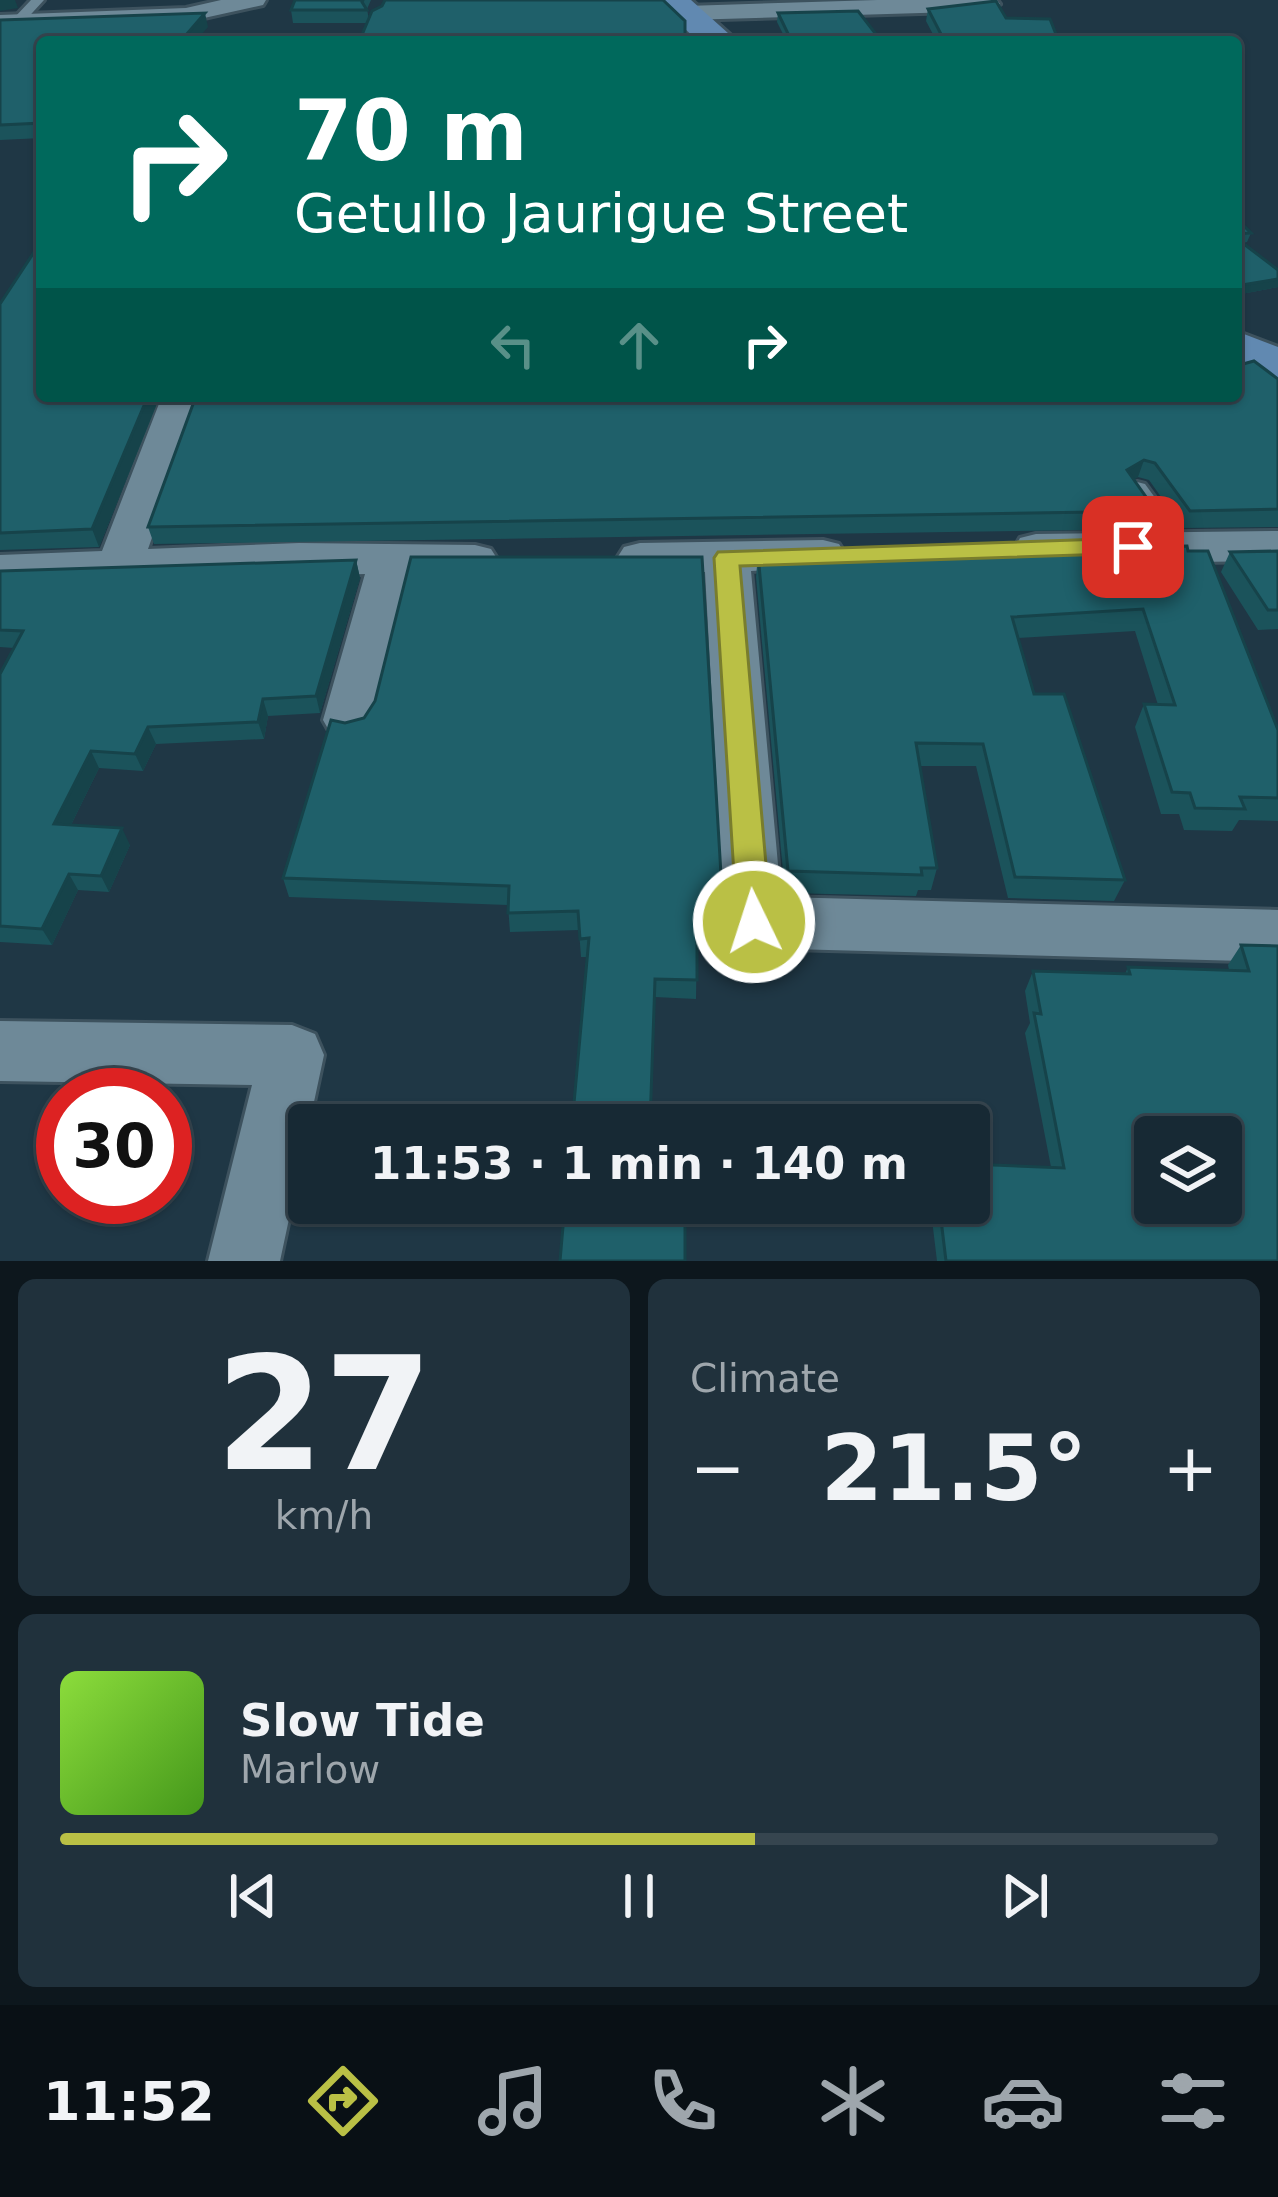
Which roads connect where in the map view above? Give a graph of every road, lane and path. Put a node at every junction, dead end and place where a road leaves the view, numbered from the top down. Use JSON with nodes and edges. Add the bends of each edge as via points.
{"nodes":[{"id":1,"x":38,"y":0,"type":"edge"},
{"id":2,"x":254,"y":0,"type":"edge"},
{"id":3,"x":988,"y":4,"type":"edge"},
{"id":4,"x":678,"y":7,"type":"edge"},
{"id":5,"x":9,"y":22,"type":"edge"},
{"id":6,"x":713,"y":36,"type":"edge"},
{"id":7,"x":1242,"y":349,"type":"edge"},
{"id":8,"x":1278,"y":368,"type":"edge"},
{"id":9,"x":180,"y":402,"type":"edge"},
{"id":10,"x":1137,"y":488,"type":"edge"},
{"id":11,"x":1178,"y":545,"type":"junction"},
{"id":12,"x":1278,"y":546,"type":"edge"},
{"id":13,"x":988,"y":550,"type":"edge"},
{"id":14,"x":869,"y":554,"type":"edge"},
{"id":15,"x":727,"y":558,"type":"junction"},
{"id":16,"x":512,"y":559,"type":"edge"},
{"id":17,"x":607,"y":559,"type":"edge"},
{"id":18,"x":392,"y":560,"type":"junction"},
{"id":19,"x":120,"y":564,"type":"junction"},
{"id":20,"x":0,"y":570,"type":"edge"},
{"id":21,"x":350,"y":720,"type":"edge"},
{"id":22,"x":1278,"y":936,"type":"edge"},
{"id":23,"x":0,"y":1051,"type":"edge"},
{"id":24,"x":244,"y":1261,"type":"edge"}],
"edges":[{"from":1,"to":5,"type":"lane"},
{"from":2,"to":5,"type":"street","via":[[186,15]]},
{"from":3,"to":4,"type":"street"},
{"from":4,"to":6,"type":"main road"},
{"from":7,"to":8,"type":"main road"},
{"from":9,"to":19,"type":"street"},
{"from":10,"to":11,"type":"lane"},
{"from":11,"to":12,"type":"street"},
{"from":11,"to":13,"type":"street"},
{"from":14,"to":15,"type":"street"},
{"from":15,"to":17,"type":"street"},
{"from":15,"to":22,"type":"street","via":[[754,922]]},
{"from":16,"to":18,"type":"street"},
{"from":18,"to":19,"type":"street"},
{"from":18,"to":21,"type":"street"},
{"from":19,"to":20,"type":"street"},
{"from":23,"to":24,"type":"street","via":[[292,1055]]}]}
